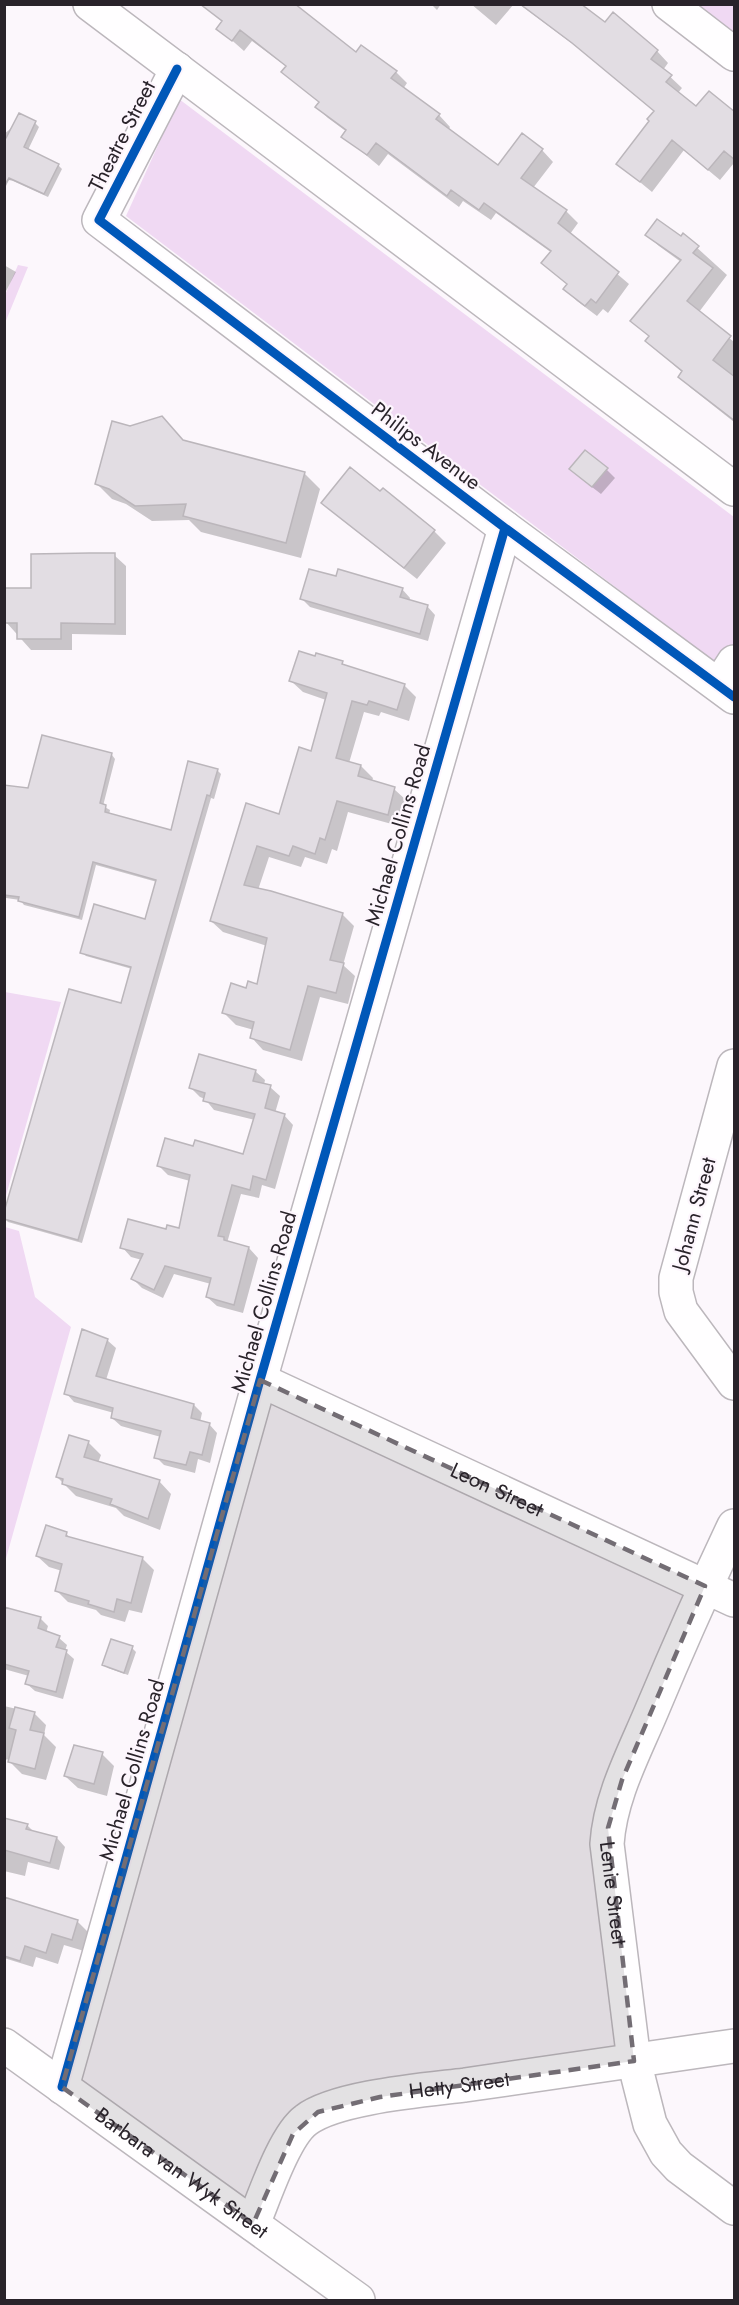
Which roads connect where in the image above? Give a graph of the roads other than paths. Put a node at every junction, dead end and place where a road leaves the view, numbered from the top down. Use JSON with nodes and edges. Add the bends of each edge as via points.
{"nodes":[{"id":1,"x":90,"y":4,"type":"edge"},
{"id":2,"x":669,"y":4,"type":"edge"},
{"id":3,"x":735,"y":54,"type":"edge"},
{"id":4,"x":177,"y":69,"type":"junction"},
{"id":5,"x":99,"y":220,"type":"joint"},
{"id":6,"x":735,"y":489,"type":"edge"},
{"id":7,"x":505,"y":528,"type":"junction"},
{"id":8,"x":729,"y":681,"type":"edge"},
{"id":9,"x":735,"y":1066,"type":"edge"},
{"id":10,"x":260,"y":1380,"type":"junction"},
{"id":11,"x":735,"y":1383,"type":"edge"},
{"id":12,"x":735,"y":1527,"type":"edge"},
{"id":13,"x":705,"y":1586,"type":"junction"},
{"id":14,"x":735,"y":1600,"type":"edge"},
{"id":15,"x":4,"y":2045,"type":"edge"},
{"id":16,"x":735,"y":2046,"type":"edge"},
{"id":17,"x":634,"y":2061,"type":"junction"},
{"id":18,"x":62,"y":2087,"type":"junction"},
{"id":19,"x":735,"y":2208,"type":"edge"},
{"id":20,"x":253,"y":2224,"type":"junction"},
{"id":21,"x":358,"y":2301,"type":"edge"}],
"edges":[{"from":1,"to":4,"type":"street"},
{"from":2,"to":3,"type":"street"},
{"from":4,"to":5,"type":"street","name":"Theatre Street"},
{"from":4,"to":6,"type":"street"},
{"from":5,"to":7,"type":"street","name":"Philips Avenue"},
{"from":7,"to":8,"type":"street","name":"Philips Avenue"},
{"from":7,"to":10,"type":"street","name":"Michael Collins Road"},
{"from":9,"to":11,"type":"street","name":"Johann Street","via":[[678,1265],[676,1285],[681,1311]]},
{"from":10,"to":13,"type":"street","name":"Leon Street"},
{"from":10,"to":18,"type":"street","name":"Michael Collins Road"},
{"from":12,"to":13,"type":"street","name":"Lenie Street"},
{"from":13,"to":14,"type":"street","name":"Leon Street"},
{"from":13,"to":17,"type":"street","name":"Lenie Street","via":[[622,1780],[608,1828],[608,1861]]},
{"from":15,"to":18,"type":"street","name":"Barbara van Wyk Street"},
{"from":16,"to":17,"type":"street","name":"Hetty Street"},
{"from":17,"to":19,"type":"street","name":"Lenie Street","via":[[650,2124],[666,2153]]},
{"from":17,"to":20,"type":"street","name":"Hetty Street","via":[[380,2097],[318,2112],[293,2134]]},
{"from":18,"to":20,"type":"street","name":"Barbara van Wyk Street"},
{"from":20,"to":21,"type":"street","name":"Barbara van Wyk Street"}]}
